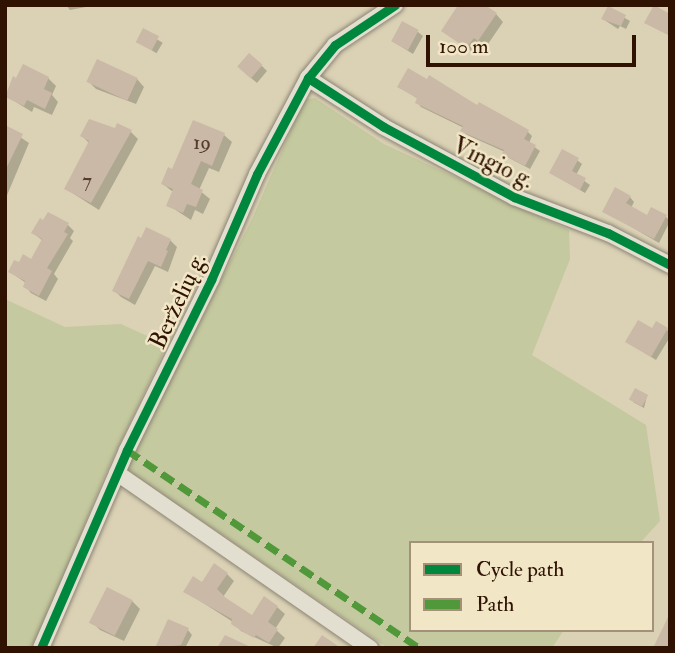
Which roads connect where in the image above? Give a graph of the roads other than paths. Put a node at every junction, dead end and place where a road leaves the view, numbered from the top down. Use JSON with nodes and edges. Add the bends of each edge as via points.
{"nodes":[{"id":1,"x":395,"y":5,"type":"edge"},
{"id":2,"x":309,"y":78,"type":"junction"},
{"id":3,"x":670,"y":265,"type":"edge"},
{"id":4,"x":117,"y":473,"type":"junction"},
{"id":5,"x":41,"y":648,"type":"edge"},
{"id":6,"x":370,"y":648,"type":"edge"}],
"edges":[{"from":1,"to":2,"type":"street","name":"Berželių g.","via":[[335,45]]},
{"from":2,"to":3,"type":"street","name":"Vingio g.","via":[[384,127],[514,197],[608,233]]},
{"from":2,"to":4,"type":"street","name":"Berželių g.","via":[[257,174]]},
{"from":4,"to":5,"type":"street","name":"Berželių g."},
{"from":4,"to":6,"type":"street"}]}
